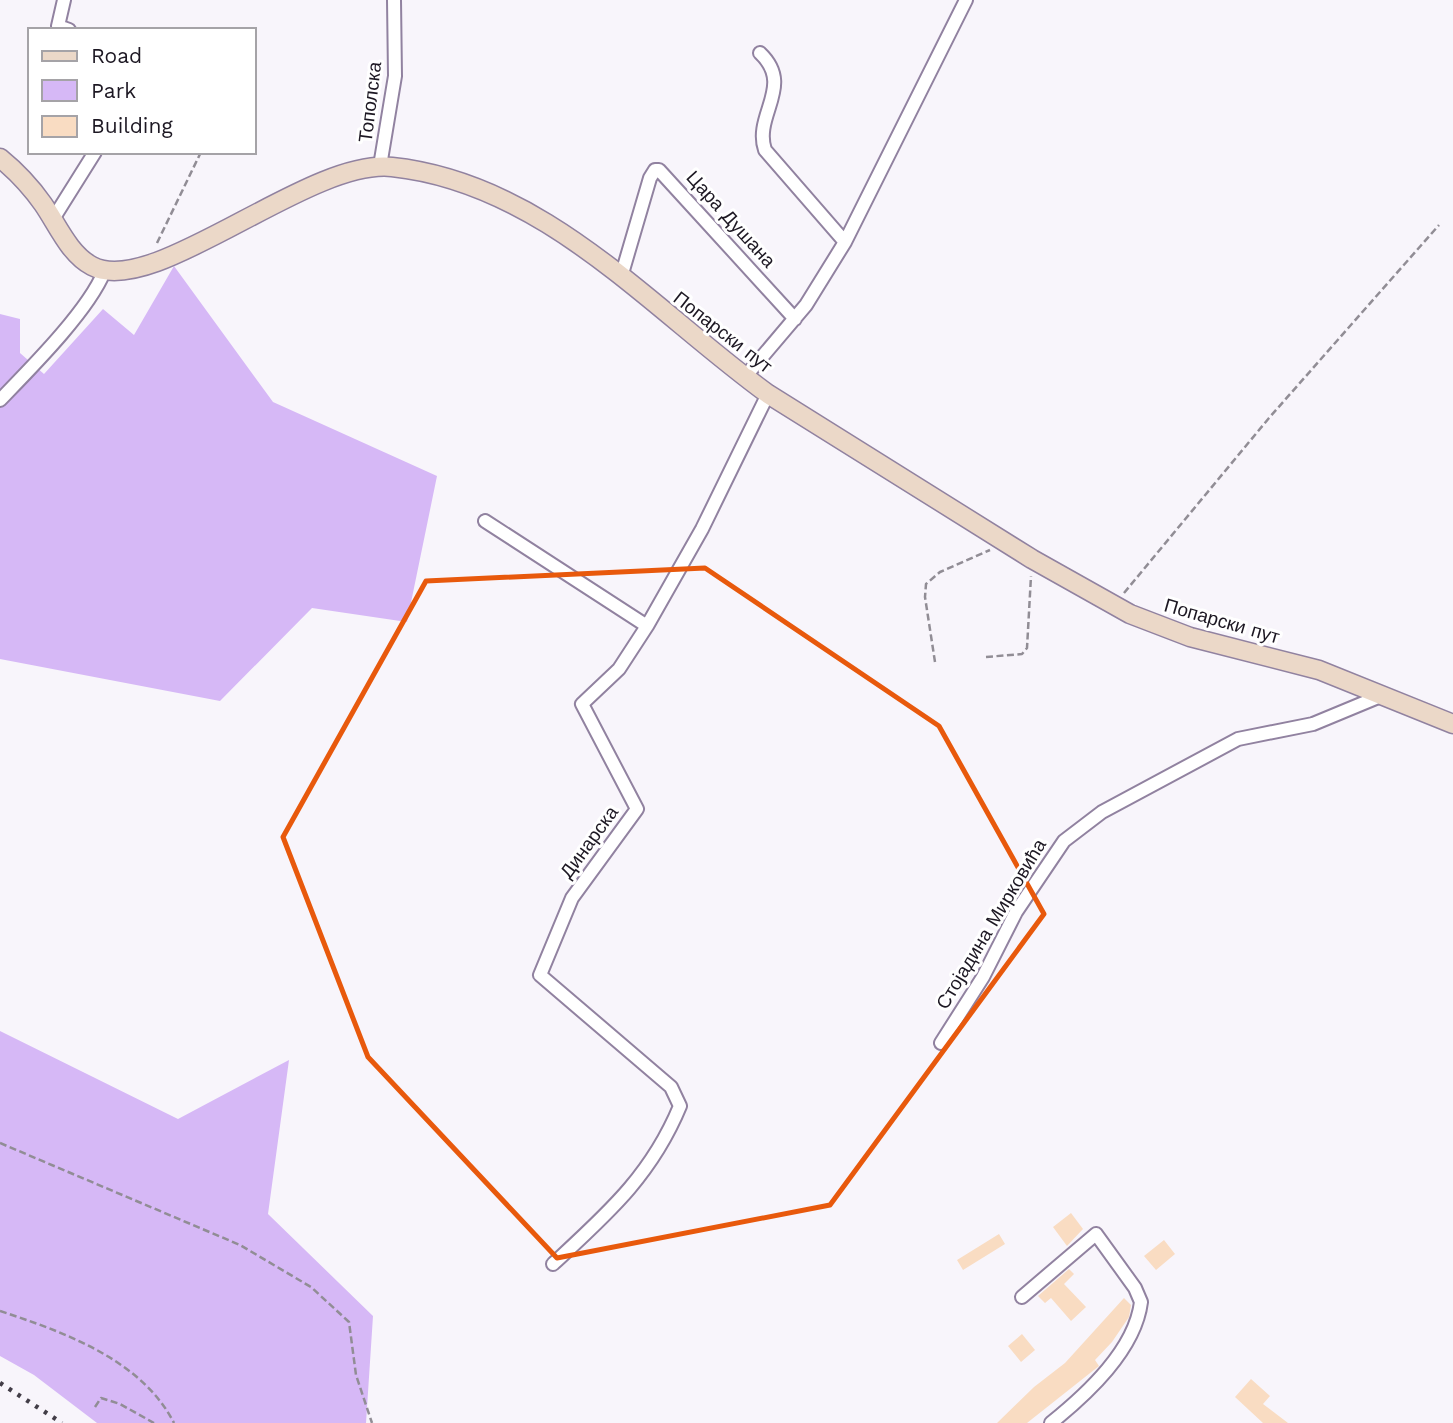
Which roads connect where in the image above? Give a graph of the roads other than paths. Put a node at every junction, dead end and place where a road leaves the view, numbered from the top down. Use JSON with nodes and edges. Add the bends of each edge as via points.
{"nodes":[{"id":1,"x":64,"y":0,"type":"edge"},
{"id":2,"x":394,"y":0,"type":"edge"},
{"id":3,"x":965,"y":0,"type":"edge"},
{"id":4,"x":64,"y":28,"type":"edge"},
{"id":5,"x":760,"y":53,"type":"dead end"},
{"id":6,"x":94,"y":154,"type":"edge"},
{"id":7,"x":0,"y":158,"type":"edge"},
{"id":8,"x":380,"y":166,"type":"junction"},
{"id":9,"x":53,"y":219,"type":"junction"},
{"id":10,"x":845,"y":242,"type":"junction"},
{"id":11,"x":104,"y":272,"type":"junction"},
{"id":12,"x":621,"y":277,"type":"junction"},
{"id":13,"x":794,"y":319,"type":"junction"},
{"id":14,"x":745,"y":377,"type":"junction"},
{"id":15,"x":768,"y":394,"type":"junction"},
{"id":16,"x":0,"y":400,"type":"edge"},
{"id":17,"x":485,"y":521,"type":"dead end"},
{"id":18,"x":647,"y":626,"type":"junction"},
{"id":19,"x":1383,"y":695,"type":"junction"},
{"id":20,"x":1453,"y":724,"type":"edge"},
{"id":21,"x":941,"y":1043,"type":"dead end"},
{"id":22,"x":553,"y":1264,"type":"dead end"},
{"id":23,"x":1022,"y":1297,"type":"dead end"},
{"id":24,"x":1051,"y":1423,"type":"edge"}],
"edges":[{"from":1,"to":4,"type":"street","via":[[58,26]]},
{"from":2,"to":8,"type":"street","name":"Тополска","via":[[395,76]]},
{"from":3,"to":10,"type":"street"},
{"from":5,"to":10,"type":"street","via":[[773,68],[775,82],[762,142],[765,150]]},
{"from":6,"to":9,"type":"street"},
{"from":7,"to":9,"type":"street"},
{"from":8,"to":11,"type":"street","name":"Попарски пут","via":[[328,178],[146,265]]},
{"from":8,"to":12,"type":"street","name":"Попарски пут","via":[[426,173],[491,194],[550,225]]},
{"from":9,"to":11,"type":"street","via":[[77,254]]},
{"from":10,"to":13,"type":"street"},
{"from":11,"to":16,"type":"street","via":[[44,354]]},
{"from":12,"to":13,"type":"street","name":"Цара Душана","via":[[650,178],[659,170]]},
{"from":12,"to":14,"type":"street","name":"Попарски пут"},
{"from":13,"to":14,"type":"street"},
{"from":14,"to":15,"type":"street","name":"Попарски пут"},
{"from":15,"to":18,"type":"street","name":"Динарска","via":[[706,522]]},
{"from":15,"to":19,"type":"street","name":"Попарски пут","via":[[1113,606],[1171,632],[1311,667]]},
{"from":17,"to":18,"type":"street"},
{"from":18,"to":22,"type":"street","name":"Динарска","via":[[619,669],[582,704],[636,809],[572,898],[540,975],[671,1087],[680,1106],[665,1143],[621,1201]]},
{"from":19,"to":20,"type":"street","name":"Попарски пут"},
{"from":19,"to":21,"type":"street","name":"Стојадина Мирковића","via":[[1312,724],[1238,739],[1102,812],[1064,841],[1016,912],[984,977]]},
{"from":23,"to":24,"type":"street","via":[[1096,1234],[1135,1288],[1140,1308],[1107,1369]]}]}
